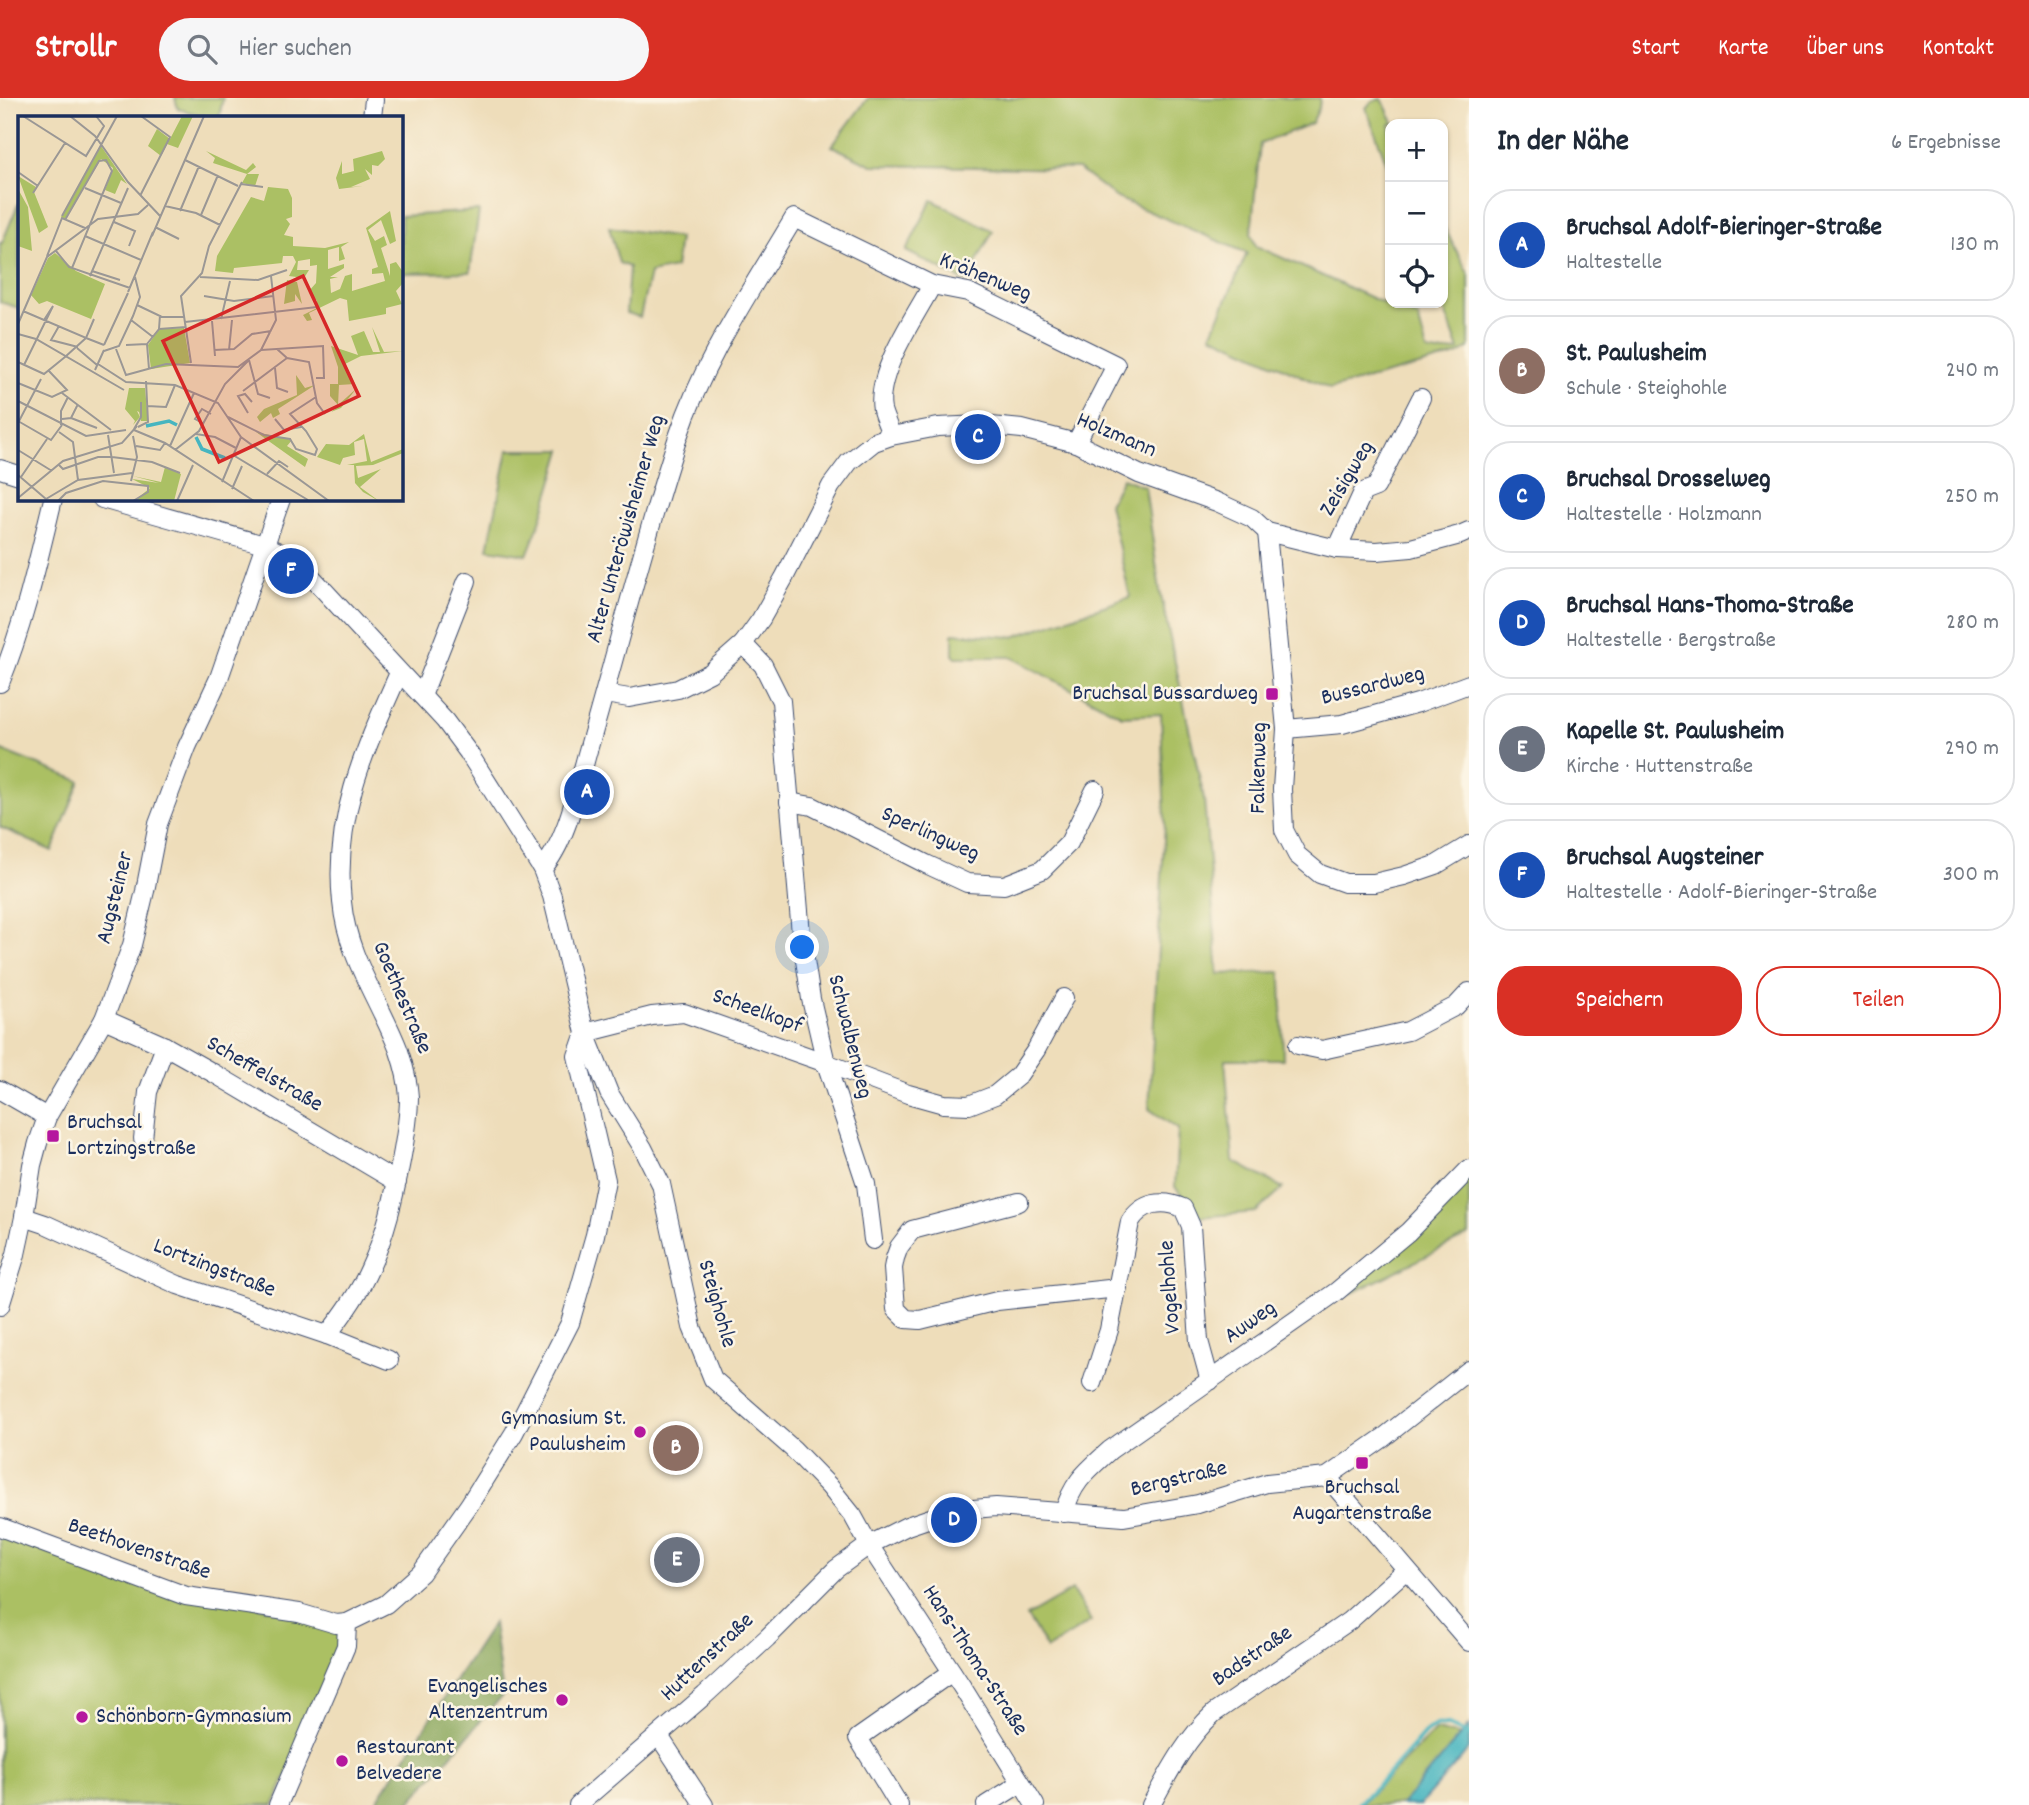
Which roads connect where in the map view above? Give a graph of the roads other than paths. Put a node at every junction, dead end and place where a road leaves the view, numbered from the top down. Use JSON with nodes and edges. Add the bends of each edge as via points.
{"nodes":[{"id":1,"x":794,"y":218,"type":"joint"},
{"id":2,"x":932,"y":285,"type":"junction"},
{"id":3,"x":1421,"y":398,"type":"dead end"},
{"id":4,"x":891,"y":436,"type":"junction"},
{"id":5,"x":1076,"y":443,"type":"junction"},
{"id":6,"x":0,"y":469,"type":"edge"},
{"id":7,"x":18,"y":475,"type":"edge"},
{"id":8,"x":52,"y":500,"type":"edge"},
{"id":9,"x":106,"y":500,"type":"edge"},
{"id":10,"x":281,"y":500,"type":"edge"},
{"id":11,"x":1469,"y":531,"type":"edge"},
{"id":12,"x":1267,"y":532,"type":"junction"},
{"id":13,"x":264,"y":545,"type":"junction"},
{"id":14,"x":1336,"y":549,"type":"junction"},
{"id":15,"x":467,"y":581,"type":"dead end"},
{"id":16,"x":743,"y":644,"type":"junction"},
{"id":17,"x":399,"y":673,"type":"junction"},
{"id":18,"x":0,"y":683,"type":"edge"},
{"id":19,"x":1469,"y":684,"type":"edge"},
{"id":20,"x":605,"y":694,"type":"junction"},
{"id":21,"x":422,"y":696,"type":"junction"},
{"id":22,"x":1286,"y":729,"type":"junction"},
{"id":23,"x":1095,"y":790,"type":"dead end"},
{"id":24,"x":789,"y":802,"type":"junction"},
{"id":25,"x":1469,"y":845,"type":"edge"},
{"id":26,"x":542,"y":869,"type":"junction"},
{"id":27,"x":1469,"y":992,"type":"edge"},
{"id":28,"x":1064,"y":998,"type":"dead end"},
{"id":29,"x":104,"y":1019,"type":"junction"},
{"id":30,"x":584,"y":1033,"type":"junction"},
{"id":31,"x":1298,"y":1045,"type":"dead end"},
{"id":32,"x":165,"y":1046,"type":"junction"},
{"id":33,"x":826,"y":1063,"type":"junction"},
{"id":34,"x":0,"y":1090,"type":"edge"},
{"id":35,"x":47,"y":1117,"type":"junction"},
{"id":36,"x":142,"y":1139,"type":"dead end"},
{"id":37,"x":1469,"y":1168,"type":"edge"},
{"id":38,"x":397,"y":1182,"type":"junction"},
{"id":39,"x":1019,"y":1202,"type":"dead end"},
{"id":40,"x":24,"y":1217,"type":"junction"},
{"id":41,"x":873,"y":1240,"type":"dead end"},
{"id":42,"x":1118,"y":1288,"type":"junction"},
{"id":43,"x":0,"y":1306,"type":"edge"},
{"id":44,"x":327,"y":1335,"type":"junction"},
{"id":45,"x":388,"y":1360,"type":"dead end"},
{"id":46,"x":1469,"y":1370,"type":"edge"},
{"id":47,"x":1210,"y":1381,"type":"junction"},
{"id":48,"x":1092,"y":1383,"type":"dead end"},
{"id":49,"x":1327,"y":1477,"type":"junction"},
{"id":50,"x":1064,"y":1513,"type":"junction"},
{"id":51,"x":0,"y":1527,"type":"edge"},
{"id":52,"x":869,"y":1545,"type":"junction"},
{"id":53,"x":1406,"y":1570,"type":"junction"},
{"id":54,"x":347,"y":1623,"type":"junction"},
{"id":55,"x":1467,"y":1636,"type":"edge"},
{"id":56,"x":952,"y":1672,"type":"junction"},
{"id":57,"x":659,"y":1736,"type":"junction"},
{"id":58,"x":1021,"y":1783,"type":"junction"},
{"id":59,"x":278,"y":1805,"type":"edge"},
{"id":60,"x":578,"y":1805,"type":"edge"},
{"id":61,"x":704,"y":1805,"type":"edge"},
{"id":62,"x":899,"y":1805,"type":"edge"},
{"id":63,"x":986,"y":1805,"type":"edge"},
{"id":64,"x":1035,"y":1805,"type":"edge"},
{"id":65,"x":1151,"y":1805,"type":"edge"}],
"edges":[{"from":1,"to":2,"type":"street","name":"Krähenweg"},
{"from":1,"to":20,"type":"street","name":"Alter Unteröwisheimer Weg","via":[[709,359],[691,401],[654,514]]},
{"from":2,"to":4,"type":"street","via":[[883,383],[882,409]]},
{"from":2,"to":5,"type":"street","name":"Krähenweg","via":[[968,292],[1116,365]]},
{"from":3,"to":14,"type":"street","name":"Zeisigweg","via":[[1376,487],[1363,492]]},
{"from":4,"to":5,"type":"street","name":"Holzmann","via":[[981,425],[1022,429]]},
{"from":4,"to":16,"type":"street","name":"Holzmann","via":[[874,442],[849,462],[831,486],[761,619]]},
{"from":5,"to":12,"type":"street","name":"Holzmann","via":[[1139,474],[1252,518]]},
{"from":6,"to":7,"type":"street"},
{"from":8,"to":18,"type":"street","via":[[38,562]]},
{"from":9,"to":13,"type":"street"},
{"from":10,"to":13,"type":"street","name":"Augsteiner"},
{"from":11,"to":14,"type":"street","name":"Holzmann","via":[[1411,548]]},
{"from":12,"to":14,"type":"street","name":"Holzmann"},
{"from":12,"to":22,"type":"street","name":"Falkenweg"},
{"from":13,"to":17,"type":"street","via":[[308,573]]},
{"from":13,"to":29,"type":"street","name":"Augsteiner","via":[[219,678],[158,824],[132,945]]},
{"from":15,"to":21,"type":"street"},
{"from":16,"to":20,"type":"street","name":"Holzmann","via":[[710,673],[678,690],[629,698]]},
{"from":16,"to":24,"type":"street","name":"Schwalbenweg","via":[[763,666],[781,701]]},
{"from":17,"to":21,"type":"street"},
{"from":17,"to":38,"type":"street","name":"Goethestraße","via":[[355,778],[340,852],[346,928],[406,1073],[407,1126]]},
{"from":19,"to":22,"type":"street","name":"Bussardweg","via":[[1342,724]]},
{"from":20,"to":26,"type":"street","name":"Alter Unteröwisheimer Weg","via":[[562,835]]},
{"from":21,"to":26,"type":"street","via":[[468,752]]},
{"from":22,"to":25,"type":"street","name":"Falkenweg","via":[[1284,831],[1297,855],[1320,874],[1345,883],[1374,883],[1436,865]]},
{"from":23,"to":24,"type":"street","name":"Sperlingweg","via":[[1069,843],[1042,870],[1004,885],[967,883],[812,806]]},
{"from":24,"to":33,"type":"street","name":"Schwalbenweg","via":[[801,933]]},
{"from":26,"to":30,"type":"street"},
{"from":27,"to":31,"type":"street","via":[[1456,1006],[1408,1031],[1322,1050]]},
{"from":28,"to":33,"type":"street","name":"Scheelkopf","via":[[1018,1076],[995,1095],[969,1105],[908,1094]]},
{"from":29,"to":32,"type":"street","name":"Scheffelstraße"},
{"from":29,"to":35,"type":"street","name":"Augsteiner"},
{"from":30,"to":33,"type":"street","name":"Scheelkopf","via":[[684,1013]]},
{"from":30,"to":52,"type":"street","name":"Steighohle","via":[[609,1093],[661,1184],[692,1327],[713,1379],[829,1486]]},
{"from":30,"to":54,"type":"street","via":[[577,1056],[606,1180],[570,1323],[514,1433],[421,1573],[386,1604]]},
{"from":32,"to":36,"type":"street","via":[[148,1092]]},
{"from":32,"to":38,"type":"street","name":"Scheffelstraße"},
{"from":33,"to":41,"type":"street","name":"Schwalbenweg","via":[[866,1184]]},
{"from":34,"to":35,"type":"street"},
{"from":35,"to":40,"type":"street","name":"Augsteiner","via":[[32,1165]]},
{"from":37,"to":47,"type":"street","name":"Auweg","via":[[1408,1232],[1336,1292]]},
{"from":38,"to":44,"type":"street","name":"Goethestraße","via":[[370,1268],[348,1309]]},
{"from":39,"to":42,"type":"street","via":[[912,1230],[899,1247],[893,1268],[896,1309],[906,1319],[920,1320],[997,1301]]},
{"from":40,"to":43,"type":"street","name":"Augsteiner"},
{"from":40,"to":44,"type":"street","name":"Lortzingstraße","via":[[178,1285]]},
{"from":42,"to":47,"type":"street","name":"Vogelhohle","via":[[1135,1213],[1142,1207],[1166,1203],[1183,1209],[1191,1226],[1199,1342]]},
{"from":42,"to":48,"type":"street"},
{"from":44,"to":45,"type":"street","name":"Lortzingstraße"},
{"from":46,"to":49,"type":"street","name":"Bergstraße"},
{"from":47,"to":50,"type":"street","name":"Auweg","via":[[1110,1450],[1079,1478]]},
{"from":49,"to":50,"type":"street","name":"Bergstraße","via":[[1267,1483],[1198,1504],[1124,1517]]},
{"from":49,"to":53,"type":"street"},
{"from":50,"to":52,"type":"street","name":"Bergstraße","via":[[996,1507],[951,1511]]},
{"from":51,"to":54,"type":"street","name":"Beethovenstraße","via":[[187,1596]]},
{"from":52,"to":56,"type":"street","name":"Hans-Thoma-Straße"},
{"from":52,"to":57,"type":"street","name":"Huttenstraße","via":[[836,1569]]},
{"from":53,"to":55,"type":"street"},
{"from":53,"to":65,"type":"street","name":"Badstraße","via":[[1349,1621],[1214,1713],[1184,1746]]},
{"from":54,"to":59,"type":"street","via":[[346,1646]]},
{"from":56,"to":58,"type":"street","name":"Hans-Thoma-Straße"},
{"from":56,"to":62,"type":"street","via":[[858,1738]]},
{"from":57,"to":60,"type":"street","name":"Huttenstraße"},
{"from":57,"to":61,"type":"street"},
{"from":58,"to":63,"type":"street"},
{"from":58,"to":64,"type":"street","name":"Hans-Thoma-Straße"}]}
